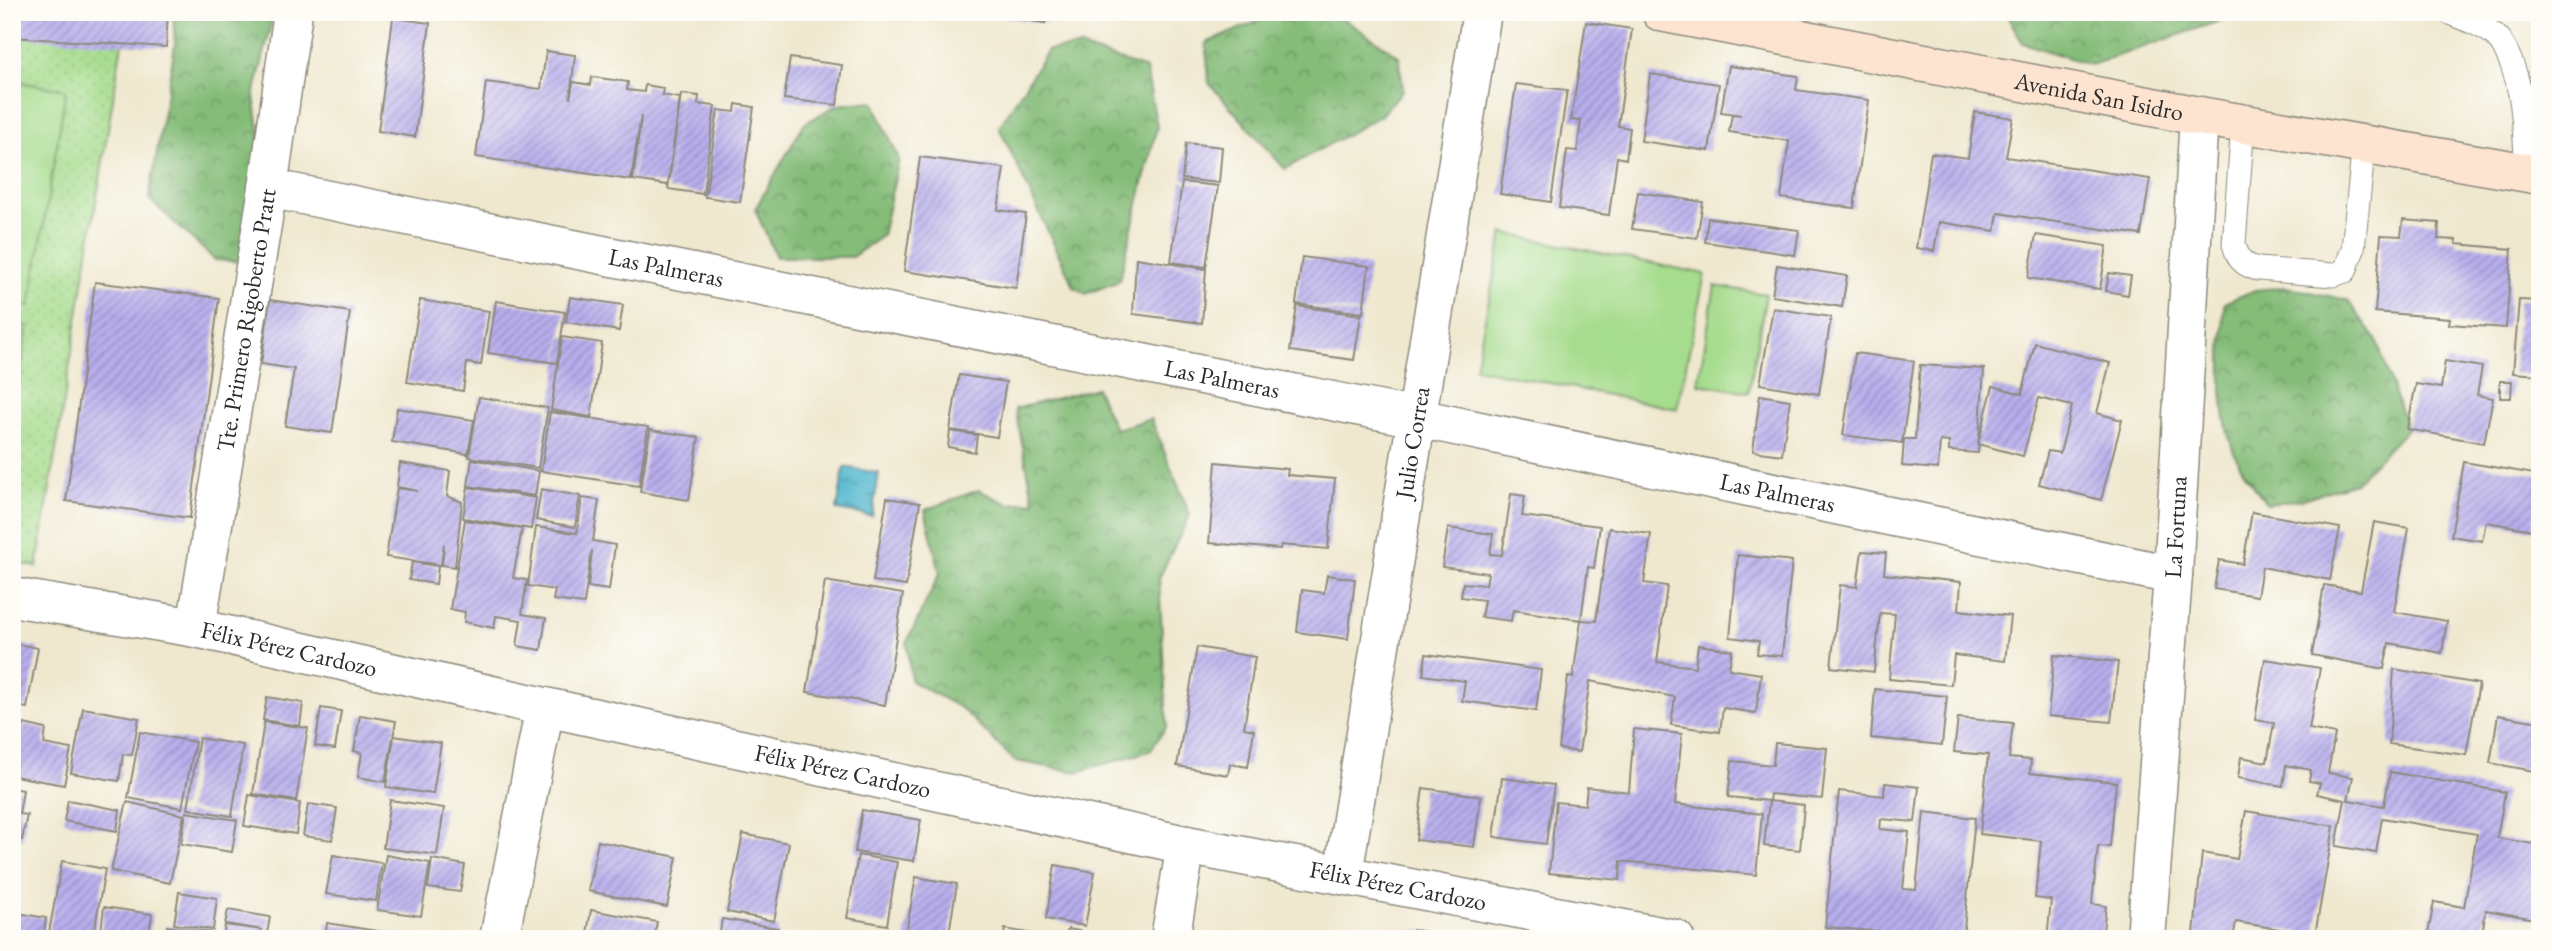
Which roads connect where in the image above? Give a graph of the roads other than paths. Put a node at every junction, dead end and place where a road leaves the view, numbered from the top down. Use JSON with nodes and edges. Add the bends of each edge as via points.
{"nodes":[{"id":1,"x":293,"y":12,"type":"edge"},
{"id":2,"x":1482,"y":12,"type":"edge"},
{"id":3,"x":1661,"y":12,"type":"edge"},
{"id":4,"x":2448,"y":12,"type":"edge"},
{"id":5,"x":2199,"y":116,"type":"junction"},
{"id":6,"x":2243,"y":123,"type":"junction"},
{"id":7,"x":2364,"y":144,"type":"junction"},
{"id":8,"x":2533,"y":174,"type":"edge"},
{"id":9,"x":268,"y":188,"type":"junction"},
{"id":10,"x":1417,"y":418,"type":"junction"},
{"id":11,"x":2173,"y":575,"type":"junction"},
{"id":12,"x":12,"y":597,"type":"edge"},
{"id":13,"x":196,"y":628,"type":"junction"},
{"id":14,"x":545,"y":707,"type":"junction"},
{"id":15,"x":1186,"y":845,"type":"junction"},
{"id":16,"x":1343,"y":875,"type":"junction"},
{"id":17,"x":499,"y":939,"type":"edge"},
{"id":18,"x":1170,"y":939,"type":"edge"},
{"id":19,"x":1675,"y":939,"type":"edge"},
{"id":20,"x":2146,"y":939,"type":"edge"}],
"edges":[{"from":1,"to":9,"type":"street","name":"Tte. Primero Rigoberto Pratt"},
{"from":2,"to":10,"type":"street","name":"Julio Correa"},
{"from":3,"to":5,"type":"main road","name":"Avenida San Isidro"},
{"from":4,"to":8,"type":"lane","via":[[2499,39],[2513,71]]},
{"from":5,"to":6,"type":"main road","name":"Avenida San Isidro"},
{"from":5,"to":11,"type":"street","name":"La Fortuna"},
{"from":6,"to":7,"type":"main road","name":"Avenida San Isidro"},
{"from":6,"to":7,"type":"lane","via":[[2234,244],[2237,257],[2258,269],[2333,275],[2345,271],[2353,249]]},
{"from":7,"to":8,"type":"main road","name":"Avenida San Isidro"},
{"from":9,"to":10,"type":"street","name":"Las Palmeras"},
{"from":9,"to":13,"type":"street","name":"Tte. Primero Rigoberto Pratt"},
{"from":10,"to":11,"type":"street","name":"Las Palmeras"},
{"from":10,"to":16,"type":"street","name":"Julio Correa"},
{"from":11,"to":20,"type":"street","name":"La Fortuna"},
{"from":12,"to":13,"type":"street","name":"Félix Pérez Cardozo"},
{"from":13,"to":14,"type":"street","name":"Félix Pérez Cardozo"},
{"from":14,"to":15,"type":"street","name":"Félix Pérez Cardozo"},
{"from":14,"to":17,"type":"street"},
{"from":15,"to":16,"type":"street","name":"Félix Pérez Cardozo"},
{"from":15,"to":18,"type":"street"},
{"from":16,"to":19,"type":"street","name":"Félix Pérez Cardozo"}]}
